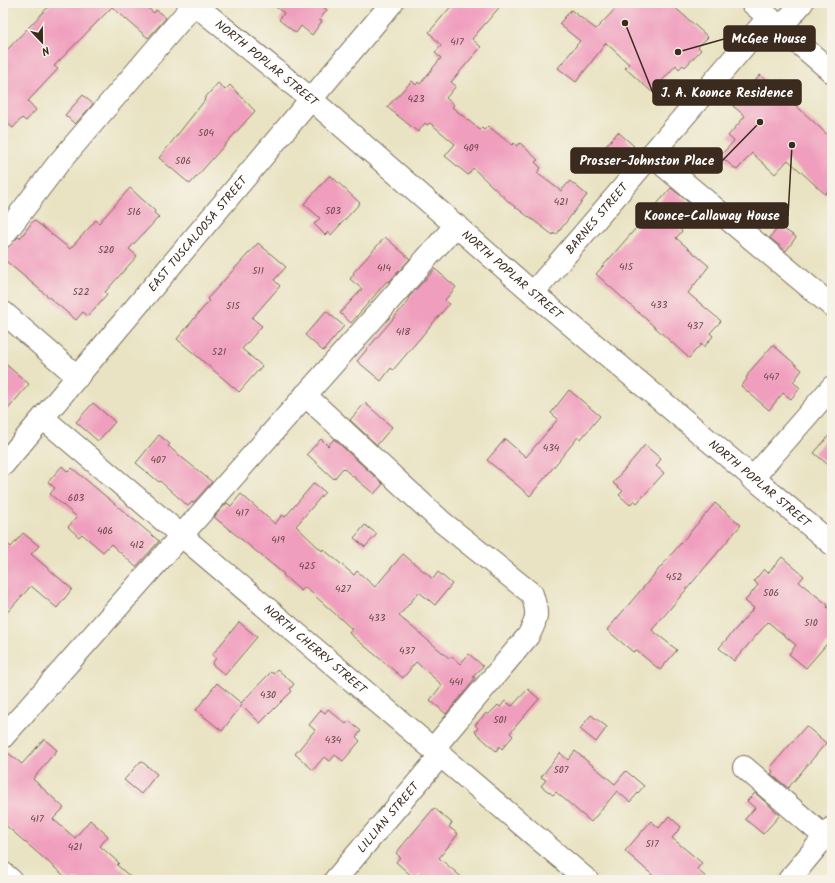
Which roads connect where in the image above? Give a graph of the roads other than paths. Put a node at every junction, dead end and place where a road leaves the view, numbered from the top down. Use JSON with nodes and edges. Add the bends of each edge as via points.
{"nodes":[{"id":1,"x":194,"y":3,"type":"edge"},
{"id":2,"x":392,"y":3,"type":"edge"},
{"id":3,"x":752,"y":3,"type":"edge"},
{"id":4,"x":802,"y":3,"type":"edge"},
{"id":5,"x":775,"y":22,"type":"junction"},
{"id":6,"x":832,"y":72,"type":"edge"},
{"id":7,"x":311,"y":99,"type":"junction"},
{"id":8,"x":651,"y":155,"type":"junction"},
{"id":9,"x":456,"y":225,"type":"junction"},
{"id":10,"x":3,"y":236,"type":"edge"},
{"id":11,"x":533,"y":293,"type":"junction"},
{"id":12,"x":832,"y":306,"type":"edge"},
{"id":13,"x":3,"y":312,"type":"edge"},
{"id":14,"x":78,"y":377,"type":"junction"},
{"id":15,"x":832,"y":387,"type":"edge"},
{"id":16,"x":305,"y":395,"type":"junction"},
{"id":17,"x":43,"y":418,"type":"junction"},
{"id":18,"x":3,"y":464,"type":"edge"},
{"id":19,"x":752,"y":479,"type":"junction"},
{"id":20,"x":181,"y":536,"type":"junction"},
{"id":21,"x":832,"y":544,"type":"edge"},
{"id":22,"x":3,"y":737,"type":"edge"},
{"id":23,"x":437,"y":752,"type":"junction"},
{"id":24,"x":744,"y":768,"type":"dead end"},
{"id":25,"x":829,"y":832,"type":"edge"},
{"id":26,"x":3,"y":873,"type":"edge"},
{"id":27,"x":11,"y":880,"type":"edge"},
{"id":28,"x":336,"y":880,"type":"edge"},
{"id":29,"x":587,"y":880,"type":"edge"},
{"id":30,"x":789,"y":880,"type":"edge"}],
"edges":[{"from":1,"to":7,"type":"street","name":"NORTH POPLAR STREET"},
{"from":1,"to":10,"type":"street","via":[[57,165]]},
{"from":2,"to":7,"type":"street","name":"EAST TUSCALOOSA STREET"},
{"from":3,"to":5,"type":"street"},
{"from":4,"to":5,"type":"street","name":"BARNES STREET"},
{"from":5,"to":6,"type":"street"},
{"from":5,"to":8,"type":"street","name":"BARNES STREET"},
{"from":7,"to":9,"type":"street","name":"NORTH POPLAR STREET"},
{"from":7,"to":14,"type":"street","name":"EAST TUSCALOOSA STREET"},
{"from":8,"to":11,"type":"street","name":"BARNES STREET"},
{"from":8,"to":12,"type":"street"},
{"from":9,"to":11,"type":"street","name":"NORTH POPLAR STREET"},
{"from":9,"to":16,"type":"street"},
{"from":11,"to":19,"type":"street","name":"NORTH POPLAR STREET"},
{"from":13,"to":14,"type":"street"},
{"from":14,"to":17,"type":"street","name":"EAST TUSCALOOSA STREET"},
{"from":15,"to":19,"type":"street"},
{"from":16,"to":20,"type":"street"},
{"from":16,"to":23,"type":"street","name":"LILLIAN STREET","via":[[442,522],[532,594],[536,608],[536,623]]},
{"from":17,"to":18,"type":"street","name":"EAST TUSCALOOSA STREET"},
{"from":17,"to":20,"type":"street","name":"NORTH CHERRY STREET"},
{"from":19,"to":21,"type":"street","name":"NORTH POPLAR STREET"},
{"from":20,"to":22,"type":"street"},
{"from":20,"to":23,"type":"street","name":"NORTH CHERRY STREET"},
{"from":23,"to":28,"type":"street","name":"LILLIAN STREET"},
{"from":23,"to":29,"type":"street","name":"NORTH CHERRY STREET"},
{"from":24,"to":25,"type":"street"},
{"from":25,"to":30,"type":"street"},
{"from":26,"to":27,"type":"street"}]}
